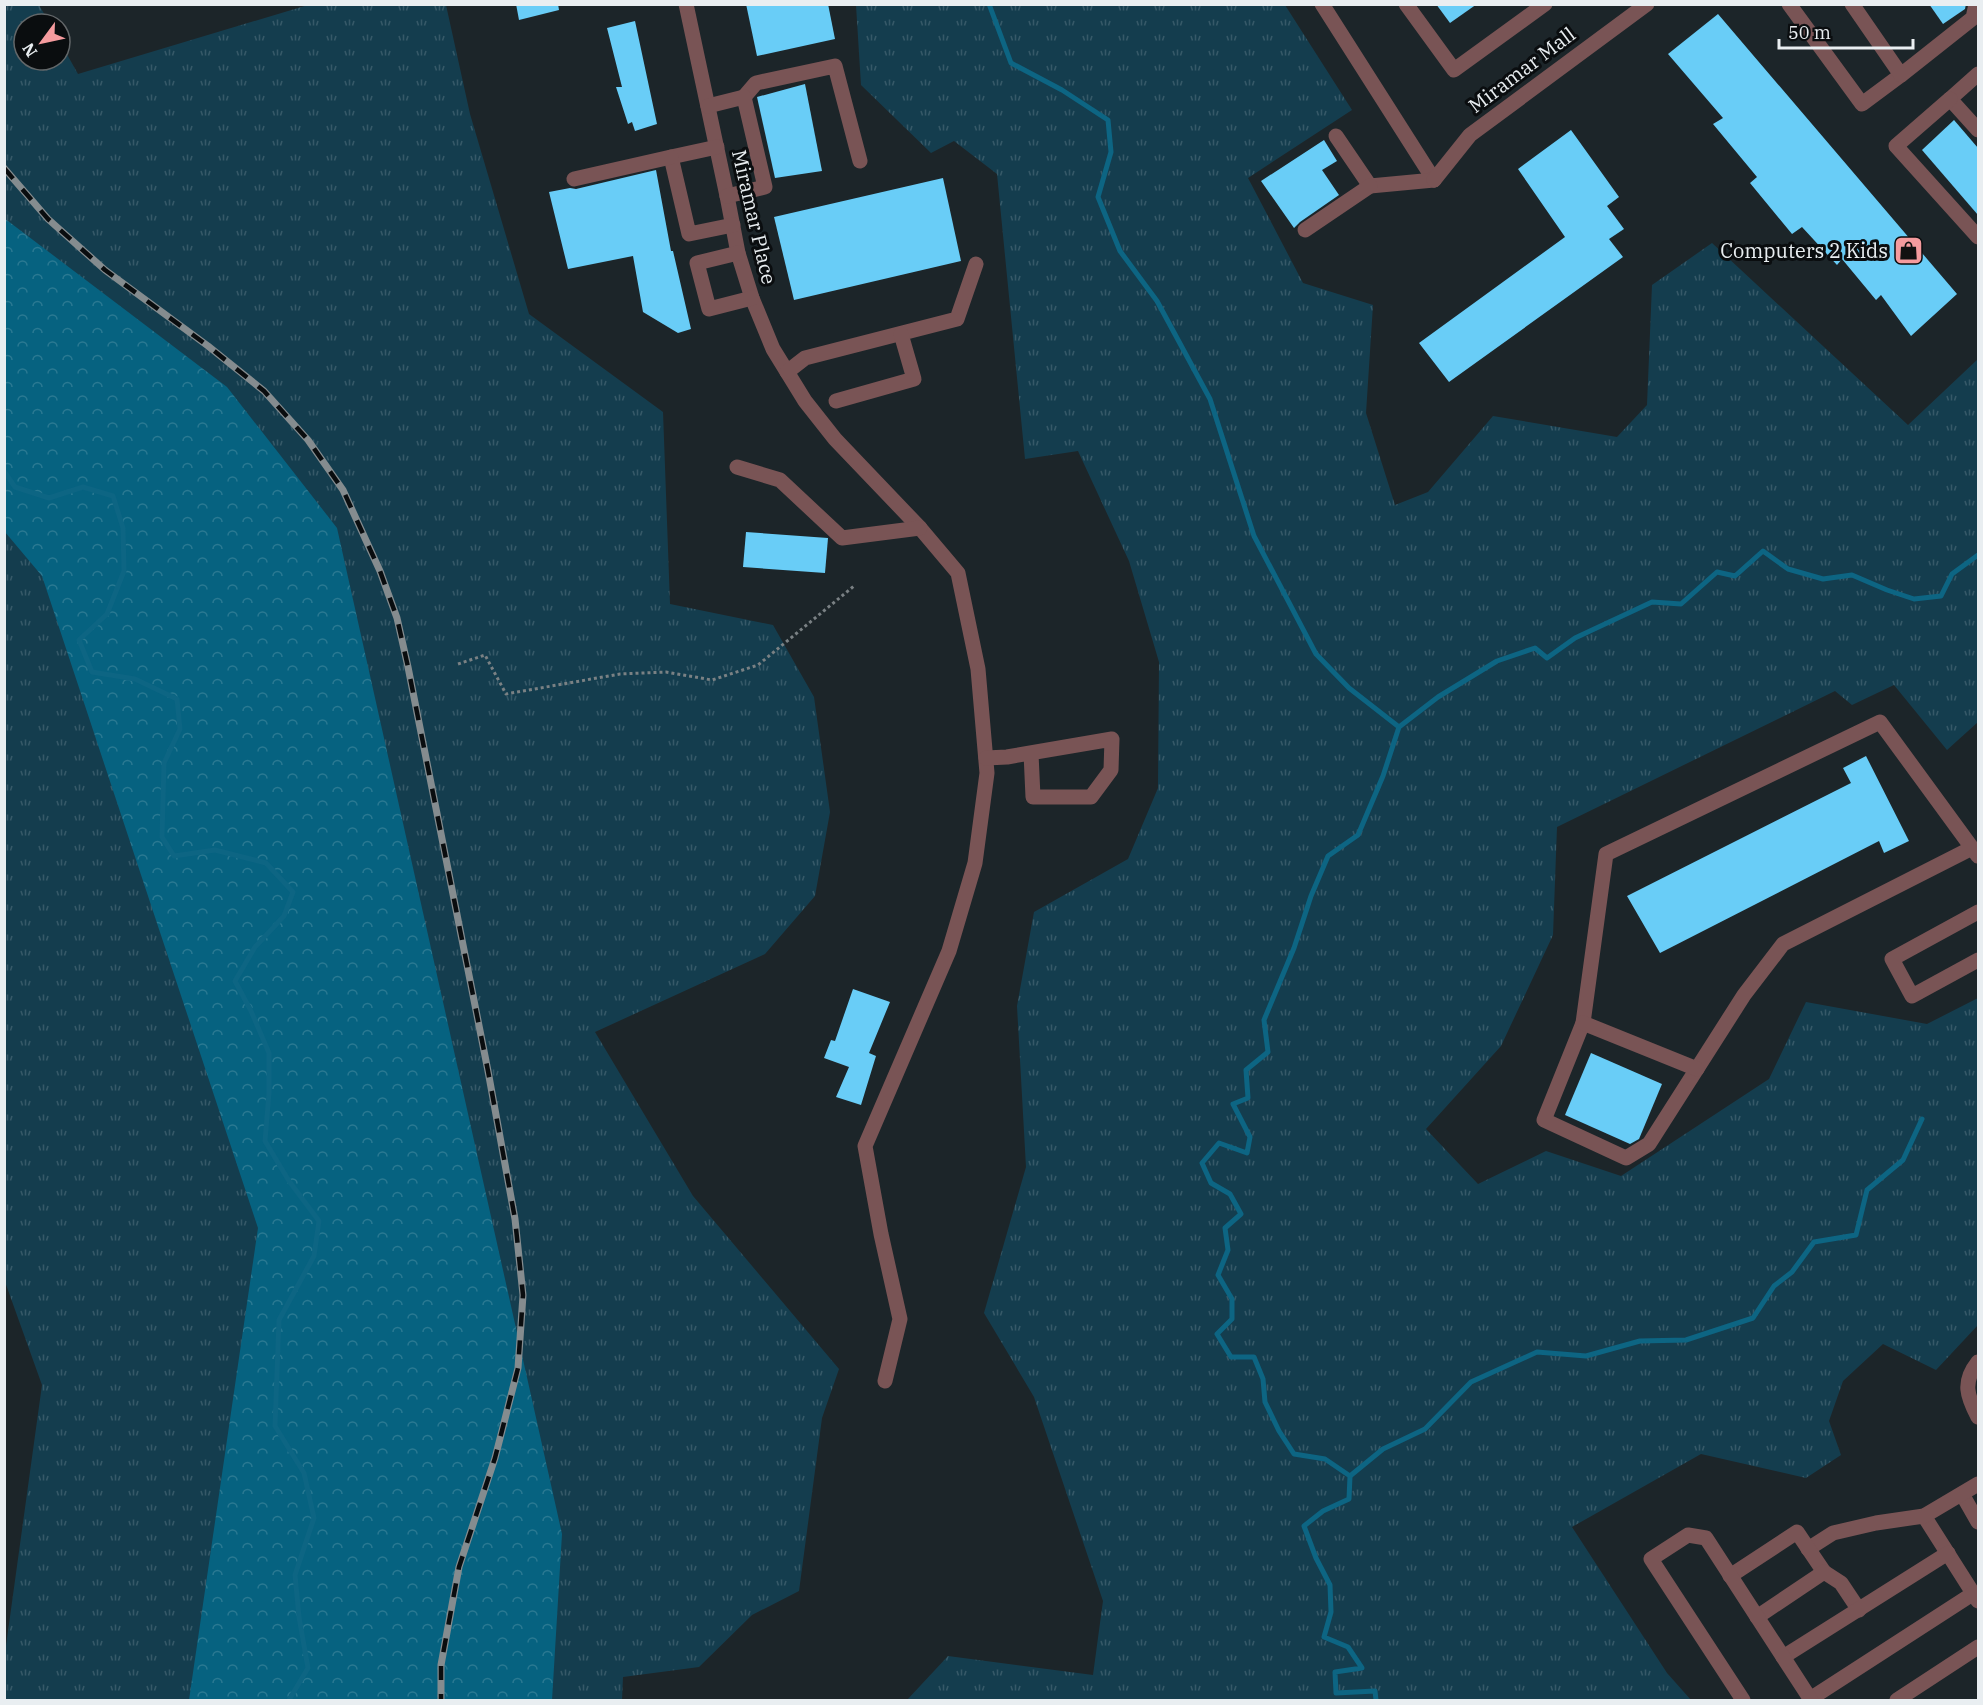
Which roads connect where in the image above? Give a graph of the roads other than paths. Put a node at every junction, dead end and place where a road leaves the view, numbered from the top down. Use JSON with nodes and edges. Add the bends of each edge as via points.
{"nodes":[{"id":1,"x":686,"y":4,"type":"edge"},
{"id":2,"x":1322,"y":4,"type":"edge"},
{"id":3,"x":1406,"y":4,"type":"edge"},
{"id":4,"x":1545,"y":4,"type":"edge"},
{"id":5,"x":1789,"y":4,"type":"edge"},
{"id":6,"x":1852,"y":4,"type":"edge"},
{"id":7,"x":1976,"y":4,"type":"edge"},
{"id":8,"x":1643,"y":5,"type":"edge"},
{"id":9,"x":1978,"y":74,"type":"edge"},
{"id":10,"x":1901,"y":75,"type":"junction"},
{"id":11,"x":744,"y":97,"type":"junction"},
{"id":12,"x":1950,"y":99,"type":"junction"},
{"id":13,"x":708,"y":106,"type":"junction"},
{"id":14,"x":1978,"y":130,"type":"edge"},
{"id":15,"x":1336,"y":136,"type":"dead end"},
{"id":16,"x":717,"y":147,"type":"junction"},
{"id":17,"x":671,"y":157,"type":"junction"},
{"id":18,"x":860,"y":161,"type":"dead end"},
{"id":19,"x":574,"y":179,"type":"dead end"},
{"id":20,"x":1434,"y":180,"type":"junction"},
{"id":21,"x":1370,"y":186,"type":"junction"},
{"id":22,"x":727,"y":196,"type":"junction"},
{"id":23,"x":733,"y":225,"type":"junction"},
{"id":24,"x":1305,"y":230,"type":"dead end"},
{"id":25,"x":1978,"y":237,"type":"edge"},
{"id":26,"x":738,"y":253,"type":"junction"},
{"id":27,"x":976,"y":264,"type":"dead end"},
{"id":28,"x":752,"y":298,"type":"junction"},
{"id":29,"x":901,"y":334,"type":"junction"},
{"id":30,"x":787,"y":372,"type":"junction"},
{"id":31,"x":836,"y":401,"type":"dead end"},
{"id":32,"x":737,"y":466,"type":"dead end"},
{"id":33,"x":920,"y":528,"type":"junction"},
{"id":34,"x":1031,"y":753,"type":"junction"},
{"id":35,"x":986,"y":758,"type":"junction"},
{"id":36,"x":1975,"y":852,"type":"edge"},
{"id":37,"x":1978,"y":912,"type":"edge"},
{"id":38,"x":1978,"y":960,"type":"edge"},
{"id":39,"x":1583,"y":1023,"type":"junction"},
{"id":40,"x":1697,"y":1069,"type":"junction"},
{"id":41,"x":1978,"y":1362,"type":"edge"},
{"id":42,"x":885,"y":1381,"type":"dead end"},
{"id":43,"x":1978,"y":1417,"type":"edge"},
{"id":44,"x":1978,"y":1484,"type":"edge"},
{"id":45,"x":1962,"y":1494,"type":"junction"},
{"id":46,"x":1924,"y":1516,"type":"junction"},
{"id":47,"x":1978,"y":1522,"type":"edge"},
{"id":48,"x":1808,"y":1549,"type":"junction"},
{"id":49,"x":1948,"y":1553,"type":"junction"},
{"id":50,"x":1824,"y":1572,"type":"junction"},
{"id":51,"x":1730,"y":1576,"type":"junction"},
{"id":52,"x":1976,"y":1597,"type":"edge"},
{"id":53,"x":1859,"y":1610,"type":"junction"},
{"id":54,"x":1757,"y":1617,"type":"junction"},
{"id":55,"x":1978,"y":1647,"type":"edge"},
{"id":56,"x":1783,"y":1657,"type":"junction"},
{"id":57,"x":1811,"y":1700,"type":"edge"},
{"id":58,"x":1743,"y":1701,"type":"edge"},
{"id":59,"x":1897,"y":1701,"type":"edge"}],
"edges":[{"from":1,"to":13,"type":"street","name":"Miramar Place"},
{"from":2,"to":20,"type":"street"},
{"from":3,"to":4,"type":"street","via":[[1454,70]]},
{"from":5,"to":10,"type":"street","via":[[1862,104]]},
{"from":6,"to":10,"type":"street"},
{"from":7,"to":10,"type":"street","via":[[1973,18]]},
{"from":8,"to":20,"type":"street","name":"Miramar Mall","via":[[1470,135]]},
{"from":9,"to":12,"type":"street"},
{"from":11,"to":13,"type":"street"},
{"from":11,"to":18,"type":"street","via":[[756,83],[835,66]]},
{"from":11,"to":22,"type":"street","via":[[765,187]]},
{"from":12,"to":14,"type":"street"},
{"from":12,"to":25,"type":"street","via":[[1896,146]]},
{"from":13,"to":16,"type":"street","name":"Miramar Place"},
{"from":15,"to":21,"type":"street"},
{"from":16,"to":17,"type":"street"},
{"from":16,"to":22,"type":"street","name":"Miramar Place"},
{"from":17,"to":19,"type":"street"},
{"from":17,"to":23,"type":"street","via":[[689,234]]},
{"from":20,"to":21,"type":"street"},
{"from":21,"to":24,"type":"street"},
{"from":22,"to":23,"type":"street","name":"Miramar Place"},
{"from":23,"to":26,"type":"street","name":"Miramar Place"},
{"from":26,"to":28,"type":"street","name":"Miramar Place"},
{"from":26,"to":28,"type":"street","via":[[697,263],[709,309]]},
{"from":27,"to":29,"type":"street","via":[[957,319]]},
{"from":28,"to":30,"type":"street","name":"Miramar Place"},
{"from":29,"to":30,"type":"street","via":[[805,358]]},
{"from":29,"to":31,"type":"street","via":[[914,379]]},
{"from":30,"to":33,"type":"street","name":"Miramar Place","via":[[835,439]]},
{"from":32,"to":33,"type":"street","via":[[780,480],[842,538]]},
{"from":33,"to":35,"type":"street","name":"Miramar Place","via":[[958,573],[978,669]]},
{"from":34,"to":34,"type":"street","via":[[1089,743],[1112,739],[1111,770],[1091,797],[1033,796]]},
{"from":34,"to":35,"type":"street"},
{"from":35,"to":42,"type":"street","name":"Miramar Place","via":[[975,863],[949,951],[865,1146],[900,1319]]},
{"from":36,"to":39,"type":"street","via":[[1880,722],[1606,854]]},
{"from":36,"to":40,"type":"street","via":[[1783,944],[1744,995]]},
{"from":37,"to":38,"type":"street","via":[[1892,959],[1912,996]]},
{"from":39,"to":40,"type":"street"},
{"from":39,"to":40,"type":"street","via":[[1544,1120],[1626,1158],[1649,1144]]},
{"from":41,"to":43,"type":"street","via":[[1970,1372],[1968,1399]]},
{"from":44,"to":45,"type":"street"},
{"from":45,"to":46,"type":"street"},
{"from":45,"to":47,"type":"street"},
{"from":46,"to":48,"type":"street","via":[[1833,1533]]},
{"from":46,"to":49,"type":"street"},
{"from":48,"to":50,"type":"street"},
{"from":48,"to":51,"type":"street","via":[[1797,1532]]},
{"from":49,"to":52,"type":"street"},
{"from":49,"to":53,"type":"street"},
{"from":50,"to":53,"type":"street","via":[[1841,1583]]},
{"from":50,"to":54,"type":"street"},
{"from":51,"to":54,"type":"street"},
{"from":51,"to":58,"type":"street","via":[[1706,1539],[1688,1536],[1651,1559]]},
{"from":52,"to":57,"type":"street"},
{"from":53,"to":56,"type":"street"},
{"from":54,"to":56,"type":"street"},
{"from":55,"to":59,"type":"street"},
{"from":56,"to":57,"type":"street"}]}
